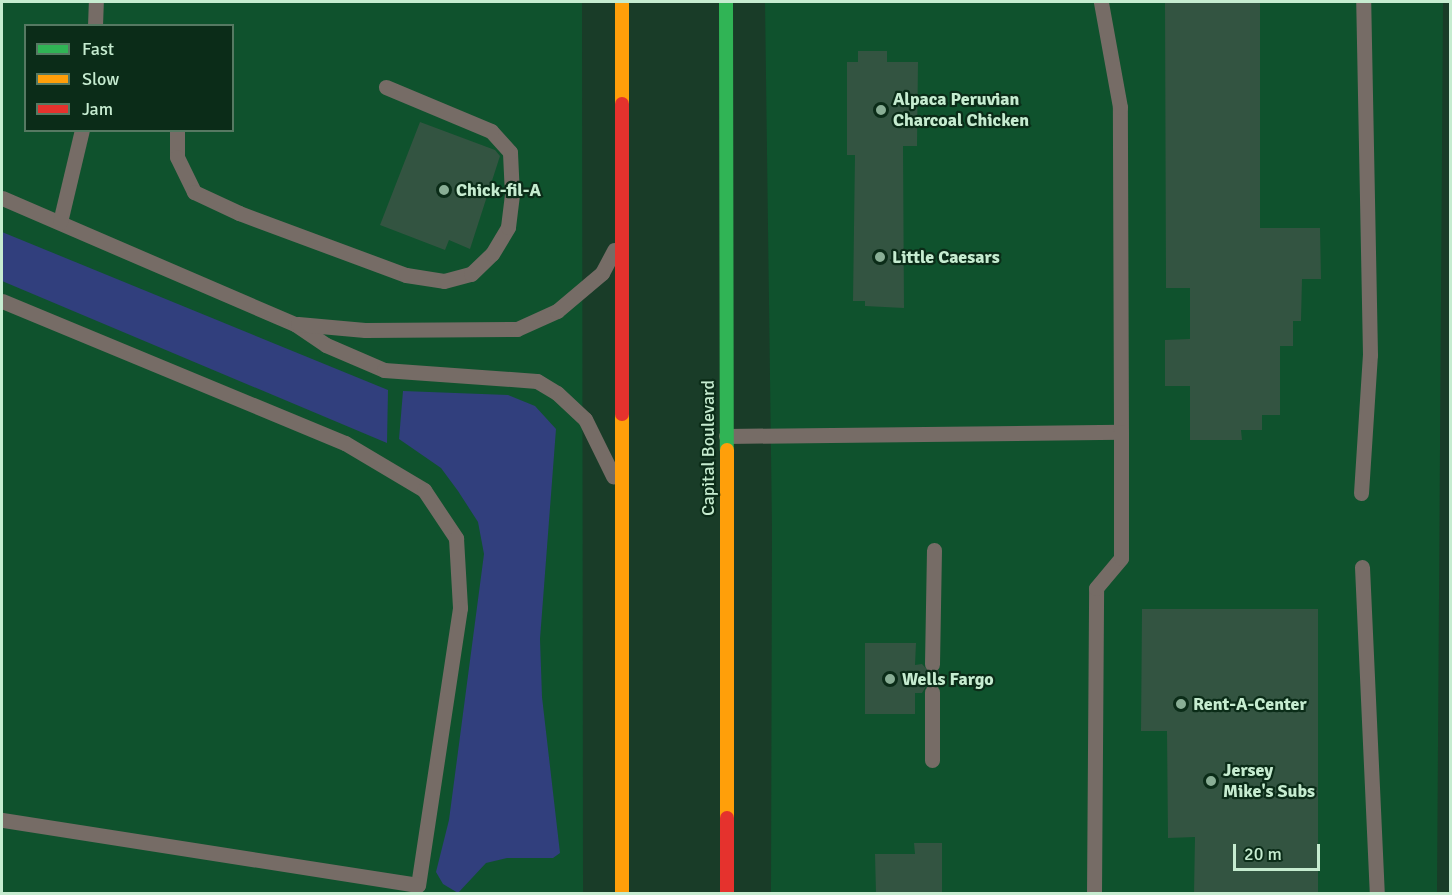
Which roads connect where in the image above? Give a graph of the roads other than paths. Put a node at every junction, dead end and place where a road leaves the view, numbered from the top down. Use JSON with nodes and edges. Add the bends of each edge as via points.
{"nodes":[{"id":1,"x":96,"y":2,"type":"edge"},
{"id":2,"x":622,"y":2,"type":"edge"},
{"id":3,"x":726,"y":2,"type":"edge"},
{"id":4,"x":1101,"y":2,"type":"edge"},
{"id":5,"x":1363,"y":2,"type":"edge"},
{"id":6,"x":95,"y":24,"type":"edge"},
{"id":7,"x":386,"y":87,"type":"dead end"},
{"id":8,"x":82,"y":132,"type":"edge"},
{"id":9,"x":177,"y":132,"type":"edge"},
{"id":10,"x":2,"y":198,"type":"edge"},
{"id":11,"x":60,"y":222,"type":"junction"},
{"id":12,"x":623,"y":231,"type":"junction"},
{"id":13,"x":2,"y":301,"type":"edge"},
{"id":14,"x":295,"y":324,"type":"junction"},
{"id":15,"x":1121,"y":432,"type":"junction"},
{"id":16,"x":726,"y":436,"type":"junction"},
{"id":17,"x":1361,"y":493,"type":"dead end"},
{"id":18,"x":622,"y":496,"type":"junction"},
{"id":19,"x":934,"y":550,"type":"dead end"},
{"id":20,"x":1362,"y":567,"type":"dead end"},
{"id":21,"x":932,"y":664,"type":"dead end"},
{"id":22,"x":932,"y":692,"type":"dead end"},
{"id":23,"x":932,"y":760,"type":"dead end"},
{"id":24,"x":2,"y":820,"type":"edge"},
{"id":25,"x":622,"y":894,"type":"edge"},
{"id":26,"x":727,"y":894,"type":"edge"},
{"id":27,"x":1094,"y":894,"type":"edge"},
{"id":28,"x":1377,"y":894,"type":"edge"}],
"edges":[{"from":1,"to":6,"type":"lane"},
{"from":2,"to":12,"type":"highway"},
{"from":3,"to":16,"type":"highway","name":"Capital Boulevard"},
{"from":4,"to":15,"type":"lane","via":[[1120,107]]},
{"from":5,"to":17,"type":"lane","via":[[1370,355]]},
{"from":7,"to":9,"type":"lane","via":[[491,131],[510,152],[512,195],[508,227],[492,254],[471,274],[444,281],[406,275],[239,213],[194,192],[177,157]]},
{"from":8,"to":11,"type":"lane"},
{"from":10,"to":11,"type":"lane"},
{"from":11,"to":14,"type":"lane"},
{"from":12,"to":14,"type":"lane","via":[[602,273],[557,311],[517,328],[365,330]]},
{"from":12,"to":18,"type":"highway"},
{"from":13,"to":24,"type":"lane","via":[[345,443],[424,490],[456,538],[460,608],[418,885]]},
{"from":14,"to":18,"type":"lane","via":[[326,345],[384,370],[537,381],[585,418]]},
{"from":15,"to":16,"type":"lane"},
{"from":15,"to":27,"type":"lane","via":[[1121,558],[1096,588]]},
{"from":16,"to":26,"type":"highway","name":"Capital Boulevard"},
{"from":18,"to":25,"type":"highway"},
{"from":19,"to":21,"type":"lane"},
{"from":20,"to":28,"type":"lane"},
{"from":22,"to":23,"type":"lane"}]}
